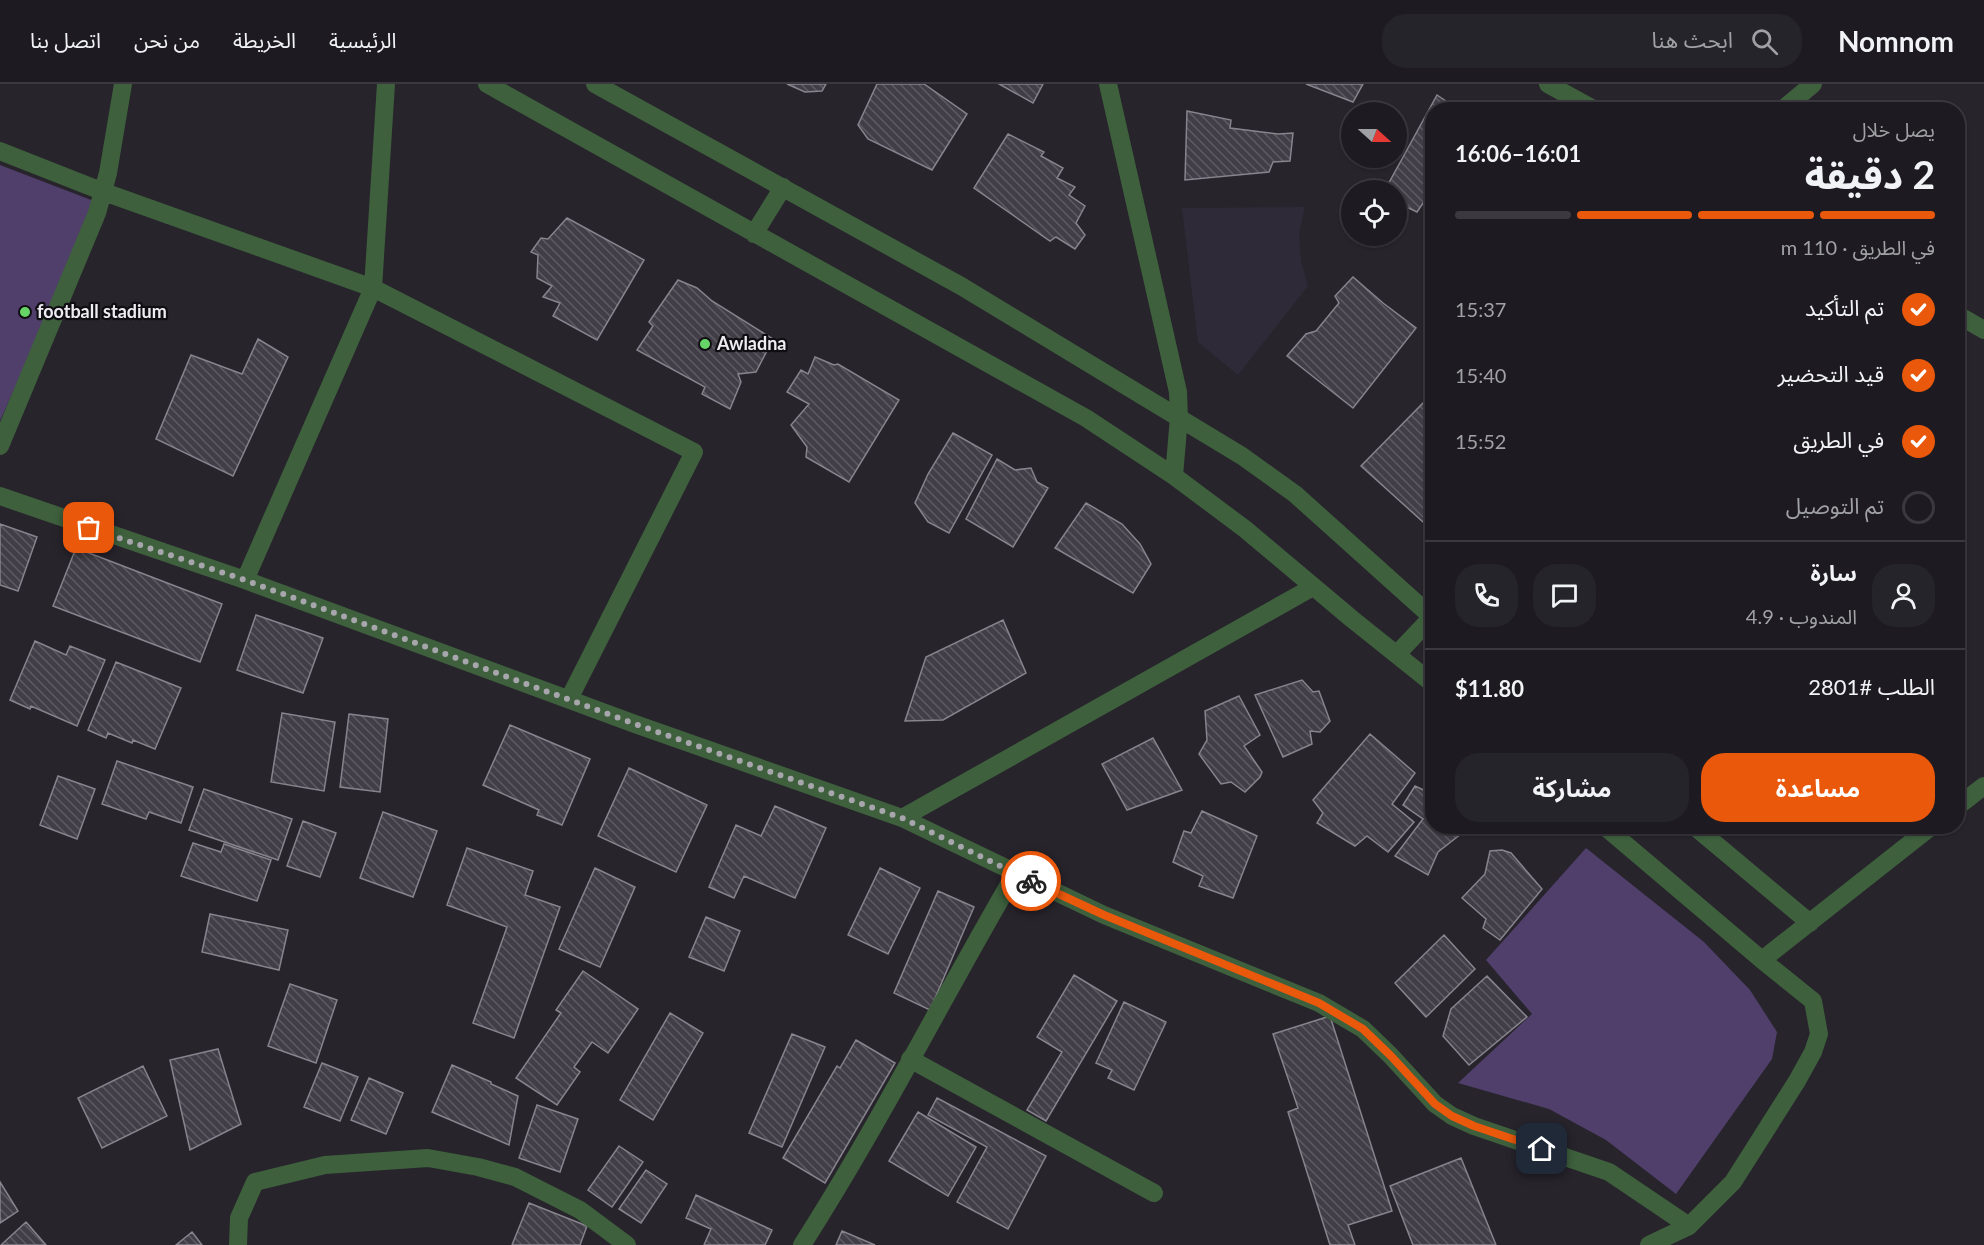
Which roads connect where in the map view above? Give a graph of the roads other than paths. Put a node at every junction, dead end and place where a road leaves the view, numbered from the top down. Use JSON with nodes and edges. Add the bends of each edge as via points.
{"nodes":[{"id":1,"x":123,"y":84,"type":"edge"},
{"id":2,"x":386,"y":84,"type":"edge"},
{"id":3,"x":487,"y":84,"type":"edge"},
{"id":4,"x":595,"y":84,"type":"edge"},
{"id":5,"x":1108,"y":84,"type":"edge"},
{"id":6,"x":1548,"y":84,"type":"edge"},
{"id":7,"x":1813,"y":84,"type":"edge"},
{"id":8,"x":1580,"y":102,"type":"edge"},
{"id":9,"x":1792,"y":102,"type":"edge"},
{"id":10,"x":0,"y":151,"type":"edge"},
{"id":11,"x":783,"y":188,"type":"junction"},
{"id":12,"x":104,"y":192,"type":"junction"},
{"id":13,"x":754,"y":234,"type":"junction"},
{"id":14,"x":373,"y":288,"type":"junction"},
{"id":15,"x":1965,"y":319,"type":"edge"},
{"id":16,"x":1984,"y":330,"type":"edge"},
{"id":17,"x":1179,"y":417,"type":"junction"},
{"id":18,"x":0,"y":446,"type":"edge"},
{"id":19,"x":1174,"y":476,"type":"junction"},
{"id":20,"x":0,"y":496,"type":"edge"},
{"id":21,"x":245,"y":580,"type":"junction"},
{"id":22,"x":1313,"y":587,"type":"junction"},
{"id":23,"x":1425,"y":611,"type":"edge"},
{"id":24,"x":1425,"y":624,"type":"edge"},
{"id":25,"x":1398,"y":653,"type":"junction"},
{"id":26,"x":1425,"y":677,"type":"edge"},
{"id":27,"x":570,"y":699,"type":"junction"},
{"id":28,"x":1984,"y":786,"type":"edge"},
{"id":29,"x":1965,"y":801,"type":"edge"},
{"id":30,"x":902,"y":818,"type":"junction"},
{"id":31,"x":1613,"y":834,"type":"edge"},
{"id":32,"x":1704,"y":834,"type":"edge"},
{"id":33,"x":1922,"y":834,"type":"edge"},
{"id":34,"x":1015,"y":874,"type":"junction"},
{"id":35,"x":1810,"y":923,"type":"junction"},
{"id":36,"x":1762,"y":960,"type":"junction"},
{"id":37,"x":910,"y":1059,"type":"junction"},
{"id":38,"x":1154,"y":1193,"type":"dead end"},
{"id":39,"x":1689,"y":1226,"type":"junction"},
{"id":40,"x":238,"y":1245,"type":"edge"},
{"id":41,"x":627,"y":1245,"type":"edge"},
{"id":42,"x":802,"y":1245,"type":"edge"},
{"id":43,"x":1649,"y":1245,"type":"edge"}],
"edges":[{"from":1,"to":12,"type":"street"},
{"from":2,"to":14,"type":"street"},
{"from":3,"to":13,"type":"street"},
{"from":4,"to":11,"type":"street"},
{"from":5,"to":17,"type":"street","via":[[1173,366]]},
{"from":6,"to":8,"type":"street"},
{"from":7,"to":9,"type":"street"},
{"from":10,"to":12,"type":"street"},
{"from":11,"to":13,"type":"street"},
{"from":11,"to":17,"type":"street","via":[[961,285]]},
{"from":12,"to":14,"type":"street"},
{"from":12,"to":18,"type":"street"},
{"from":13,"to":19,"type":"street","via":[[1086,418]]},
{"from":14,"to":21,"type":"street"},
{"from":14,"to":27,"type":"street","via":[[694,452]]},
{"from":15,"to":16,"type":"street"},
{"from":17,"to":19,"type":"street"},
{"from":17,"to":23,"type":"street","via":[[1295,494]]},
{"from":19,"to":22,"type":"street"},
{"from":20,"to":21,"type":"street"},
{"from":21,"to":27,"type":"street"},
{"from":22,"to":25,"type":"street"},
{"from":22,"to":30,"type":"street"},
{"from":24,"to":25,"type":"street"},
{"from":25,"to":26,"type":"street"},
{"from":27,"to":30,"type":"street"},
{"from":28,"to":29,"type":"street"},
{"from":30,"to":34,"type":"street"},
{"from":31,"to":36,"type":"street"},
{"from":32,"to":35,"type":"street"},
{"from":33,"to":35,"type":"street"},
{"from":34,"to":37,"type":"street"},
{"from":34,"to":39,"type":"street","via":[[1319,1003],[1363,1029],[1435,1104],[1452,1116],[1610,1172]]},
{"from":35,"to":36,"type":"street"},
{"from":36,"to":39,"type":"street","via":[[1813,1000],[1819,1034],[1797,1081],[1733,1182]]},
{"from":37,"to":38,"type":"street"},
{"from":37,"to":42,"type":"street"},
{"from":39,"to":43,"type":"street"},
{"from":40,"to":41,"type":"street","via":[[239,1218],[255,1182],[325,1165],[428,1158],[515,1177],[580,1210]]}]}
